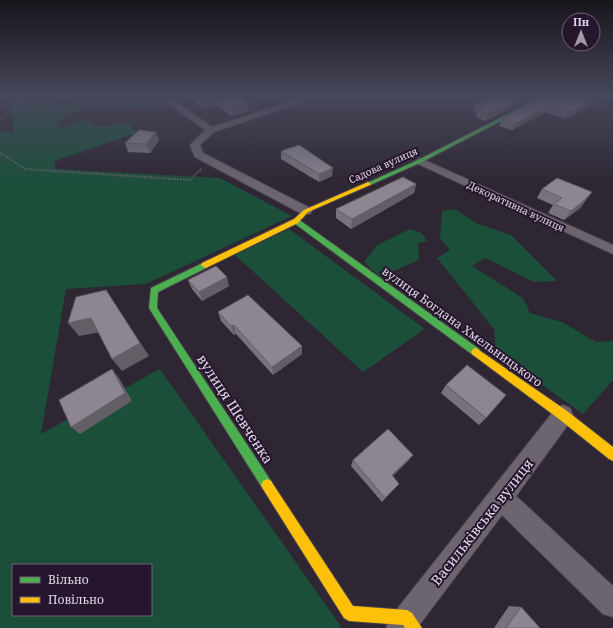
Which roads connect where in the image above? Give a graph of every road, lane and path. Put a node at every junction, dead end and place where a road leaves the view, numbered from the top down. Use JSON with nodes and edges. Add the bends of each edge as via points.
{"nodes":[{"id":1,"x":206,"y":126,"type":"edge"},
{"id":2,"x":222,"y":126,"type":"edge"},
{"id":3,"x":488,"y":126,"type":"edge"},
{"id":4,"x":211,"y":130,"type":"junction"},
{"id":5,"x":0,"y":152,"type":"edge"},
{"id":6,"x":209,"y":161,"type":"junction"},
{"id":7,"x":420,"y":161,"type":"junction"},
{"id":8,"x":306,"y":211,"type":"junction"},
{"id":9,"x":296,"y":221,"type":"junction"},
{"id":10,"x":613,"y":250,"type":"edge"},
{"id":11,"x":563,"y":415,"type":"junction"},
{"id":12,"x":613,"y":455,"type":"edge"},
{"id":13,"x":501,"y":498,"type":"junction"},
{"id":14,"x":613,"y":604,"type":"edge"},
{"id":15,"x":407,"y":625,"type":"edge"}],
"edges":[{"from":1,"to":4,"type":"street"},
{"from":2,"to":4,"type":"street"},
{"from":3,"to":7,"type":"street","name":"Садова вулиця"},
{"from":4,"to":6,"type":"street","via":[[195,145],[199,155]]},
{"from":5,"to":6,"type":"path","via":[[25,169],[190,180]]},
{"from":6,"to":8,"type":"street"},
{"from":7,"to":8,"type":"street","name":"Садова вулиця"},
{"from":7,"to":10,"type":"street","name":"Декоративна вулиця"},
{"from":8,"to":9,"type":"street","name":"Садова вулиця"},
{"from":9,"to":11,"type":"street","name":"вулиця Богдана Хмельницького"},
{"from":9,"to":15,"type":"street","name":"вулиця Шевченка","via":[[154,290],[154,308],[349,613]]},
{"from":11,"to":12,"type":"street","name":"вулиця Богдана Хмельницького"},
{"from":11,"to":13,"type":"street","name":"Васильківська вулиця"},
{"from":13,"to":14,"type":"street"},
{"from":13,"to":15,"type":"street","name":"Васильківська вулиця"}]}
